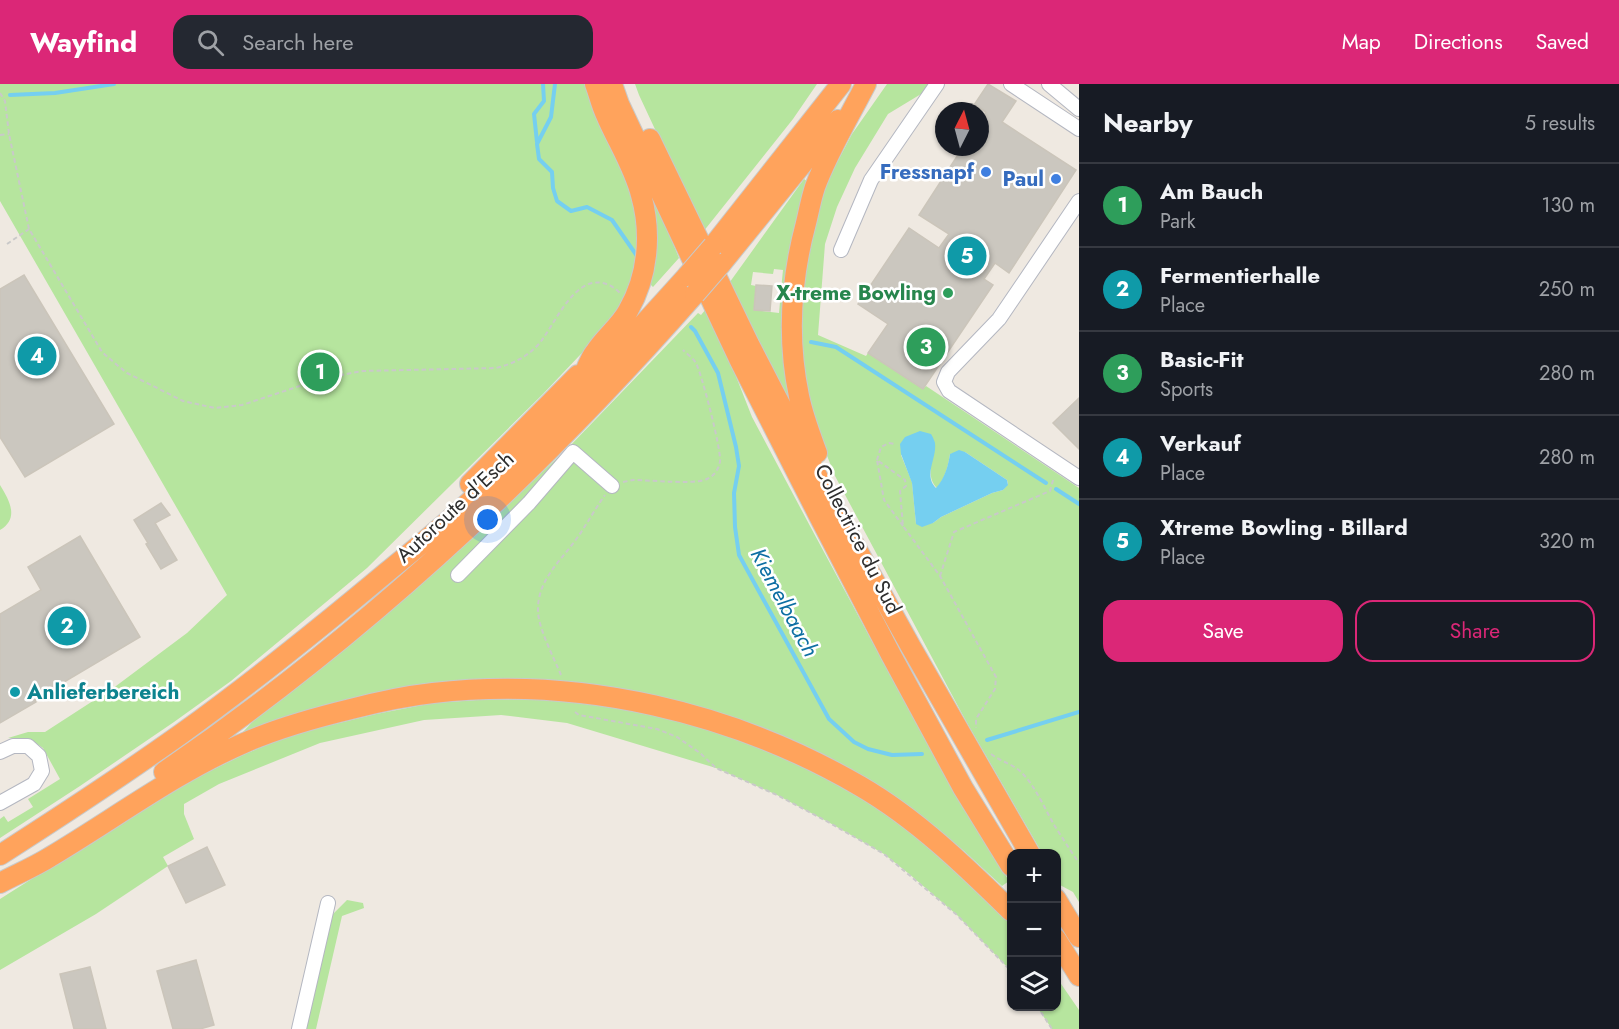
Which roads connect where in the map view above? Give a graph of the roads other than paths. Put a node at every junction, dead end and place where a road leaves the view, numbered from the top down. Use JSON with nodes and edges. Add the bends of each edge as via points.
{"nodes":[{"id":1,"x":595,"y":84,"type":"edge"},
{"id":2,"x":612,"y":84,"type":"edge"},
{"id":3,"x":626,"y":84,"type":"edge"},
{"id":4,"x":824,"y":84,"type":"edge"},
{"id":5,"x":841,"y":84,"type":"edge"},
{"id":6,"x":866,"y":84,"type":"edge"},
{"id":7,"x":937,"y":84,"type":"edge"},
{"id":8,"x":1011,"y":84,"type":"edge"},
{"id":9,"x":1049,"y":84,"type":"edge"},
{"id":10,"x":1079,"y":109,"type":"edge"},
{"id":11,"x":1079,"y":129,"type":"edge"},
{"id":12,"x":1079,"y":201,"type":"edge"},
{"id":13,"x":710,"y":240,"type":"junction"},
{"id":14,"x":841,"y":250,"type":"dead end"},
{"id":15,"x":684,"y":270,"type":"junction"},
{"id":16,"x":587,"y":367,"type":"junction"},
{"id":17,"x":566,"y":447,"type":"junction"},
{"id":18,"x":1078,"y":477,"type":"edge"},
{"id":19,"x":612,"y":486,"type":"road end"},
{"id":20,"x":458,"y":575,"type":"dead end"},
{"id":21,"x":363,"y":593,"type":"junction"},
{"id":22,"x":911,"y":647,"type":"junction"},
{"id":23,"x":0,"y":752,"type":"edge"},
{"id":24,"x":0,"y":803,"type":"edge"},
{"id":25,"x":1027,"y":849,"type":"edge"},
{"id":26,"x":0,"y":855,"type":"edge"},
{"id":27,"x":1007,"y":860,"type":"edge"},
{"id":28,"x":0,"y":883,"type":"edge"},
{"id":29,"x":328,"y":903,"type":"dead end"},
{"id":30,"x":1058,"y":903,"type":"edge"},
{"id":31,"x":1007,"y":907,"type":"edge"},
{"id":32,"x":1079,"y":937,"type":"edge"},
{"id":33,"x":1061,"y":947,"type":"edge"},
{"id":34,"x":1061,"y":969,"type":"edge"},
{"id":35,"x":1079,"y":976,"type":"edge"},
{"id":36,"x":1079,"y":990,"type":"edge"},
{"id":37,"x":299,"y":1029,"type":"edge"}],
"edges":[{"from":1,"to":16,"type":"highway","via":[[641,194],[648,244],[638,290],[627,313],[595,351]]},
{"from":2,"to":27,"type":"highway","name":"Collectrice du Sud","via":[[740,362],[891,655]]},
{"from":3,"to":22,"type":"highway","via":[[749,344]]},
{"from":4,"to":13,"type":"highway"},
{"from":5,"to":13,"type":"highway","name":"Autoroute d'Esch"},
{"from":6,"to":17,"type":"highway","name":"Autoroute d'Esch","bridge":true},
{"from":6,"to":22,"type":"highway","via":[[815,188],[799,249],[792,326],[795,369],[799,397],[819,459]]},
{"from":7,"to":14,"type":"street","via":[[871,180]]},
{"from":8,"to":11,"type":"street"},
{"from":9,"to":10,"type":"street"},
{"from":12,"to":18,"type":"street","via":[[999,319],[948,372],[944,382],[949,391]]},
{"from":13,"to":15,"type":"highway","name":"Autoroute d'Esch","bridge":true},
{"from":15,"to":16,"type":"highway"},
{"from":15,"to":21,"type":"highway","name":"Autoroute d'Esch","via":[[608,364],[518,457]]},
{"from":16,"to":21,"type":"highway"},
{"from":17,"to":19,"type":"street"},
{"from":17,"to":20,"type":"street","via":[[529,503]]},
{"from":17,"to":28,"type":"highway","name":"Autoroute d'Esch","via":[[515,484],[310,665],[193,753]]},
{"from":21,"to":26,"type":"highway","name":"Autoroute d'Esch","via":[[181,734]]},
{"from":22,"to":25,"type":"highway"},
{"from":23,"to":24,"type":"street","via":[[13,746],[28,746],[39,756],[42,771],[34,784]]},
{"from":28,"to":31,"type":"highway","via":[[48,858],[173,779],[274,731],[375,703],[490,689],[620,698],[695,715],[763,739],[862,787],[957,858]]},
{"from":29,"to":37,"type":"street"},
{"from":30,"to":32,"type":"highway"},
{"from":33,"to":35,"type":"highway"},
{"from":34,"to":36,"type":"highway"}]}
